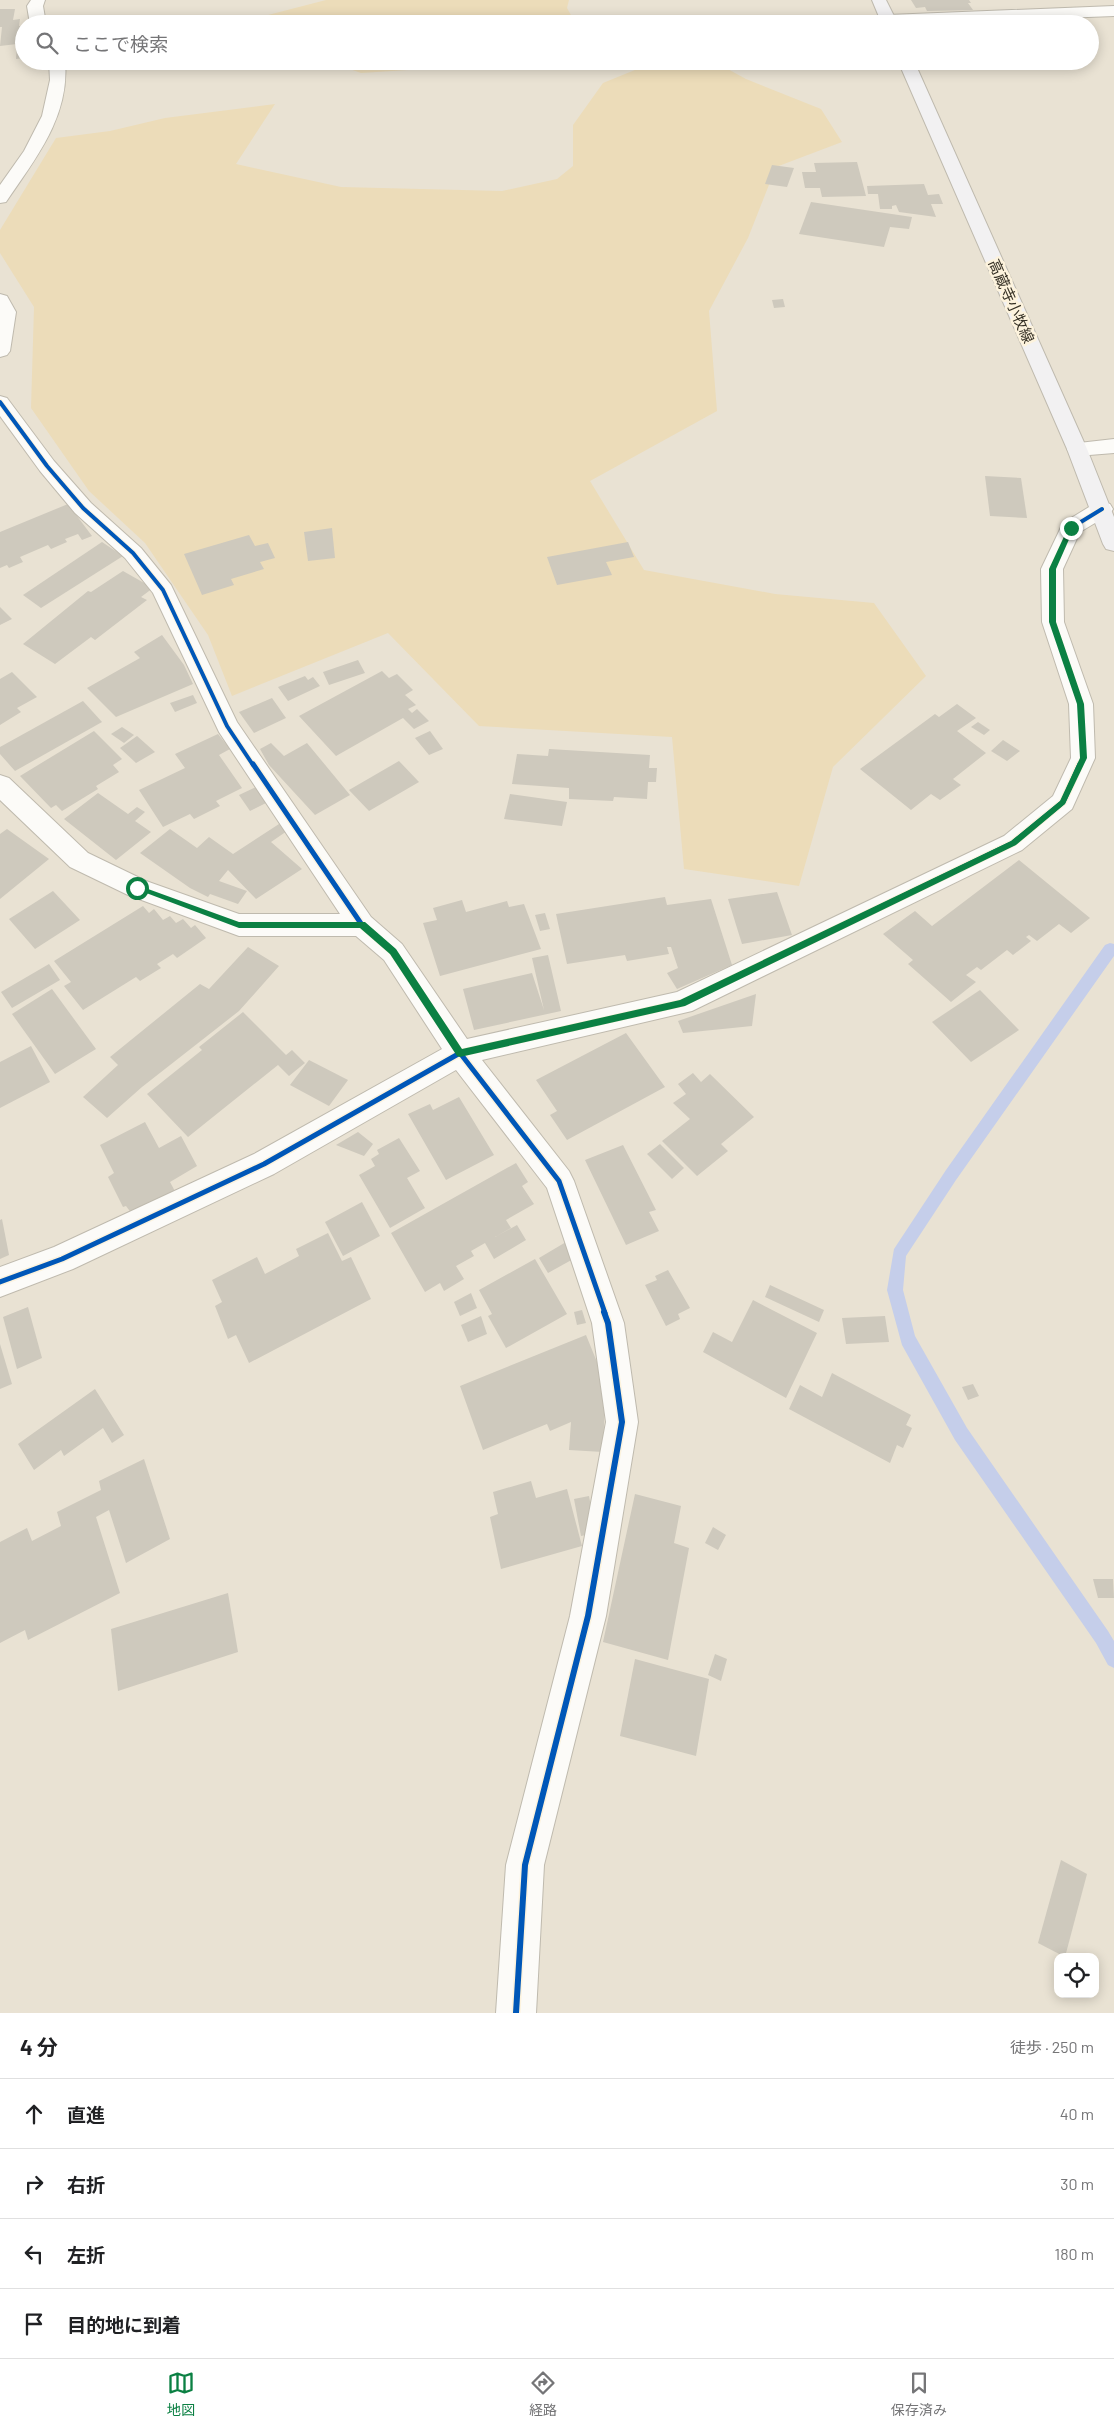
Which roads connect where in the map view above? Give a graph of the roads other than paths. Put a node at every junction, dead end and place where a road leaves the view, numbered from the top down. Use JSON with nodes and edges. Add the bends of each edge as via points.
{"nodes":[{"id":1,"x":38,"y":0,"type":"edge"},
{"id":2,"x":879,"y":0,"type":"edge"},
{"id":3,"x":1114,"y":11,"type":"edge"},
{"id":4,"x":36,"y":15,"type":"edge"},
{"id":5,"x":886,"y":15,"type":"edge"},
{"id":6,"x":1032,"y":15,"type":"edge"},
{"id":7,"x":59,"y":70,"type":"edge"},
{"id":8,"x":910,"y":70,"type":"edge"},
{"id":9,"x":0,"y":198,"type":"edge"},
{"id":10,"x":0,"y":300,"type":"edge"},
{"id":11,"x":0,"y":351,"type":"edge"},
{"id":12,"x":0,"y":402,"type":"edge"},
{"id":13,"x":1114,"y":446,"type":"edge"},
{"id":14,"x":1077,"y":448,"type":"junction"},
{"id":15,"x":1102,"y":509,"type":"junction"},
{"id":16,"x":1114,"y":544,"type":"edge"},
{"id":17,"x":0,"y":785,"type":"edge"},
{"id":18,"x":362,"y":925,"type":"junction"},
{"id":19,"x":460,"y":1053,"type":"junction"},
{"id":20,"x":0,"y":1282,"type":"edge"},
{"id":21,"x":516,"y":2013,"type":"edge"}],
"edges":[{"from":1,"to":4,"type":"street"},
{"from":2,"to":5,"type":"main road"},
{"from":3,"to":6,"type":"street"},
{"from":7,"to":9,"type":"street","via":[[56,101],[42,134]]},
{"from":8,"to":14,"type":"main road","name":"高蔵寺小牧線"},
{"from":10,"to":11,"type":"street","via":[[7,312]]},
{"from":12,"to":18,"type":"street","via":[[83,508],[133,553],[163,590],[227,726]]},
{"from":13,"to":14,"type":"street"},
{"from":14,"to":15,"type":"main road","name":"高蔵寺小牧線"},
{"from":15,"to":16,"type":"main road","name":"高蔵寺小牧線"},
{"from":15,"to":19,"type":"street","via":[[1071,528],[1052,569],[1052,622],[1081,704],[1082,722],[1083,758],[1063,802],[1014,843],[682,1003]]},
{"from":17,"to":18,"type":"street","via":[[79,860],[137,888],[239,925]]},
{"from":18,"to":19,"type":"street","via":[[393,952]]},
{"from":19,"to":20,"type":"street","via":[[264,1164],[62,1259]]},
{"from":19,"to":21,"type":"street","via":[[559,1181],[608,1323],[622,1422],[588,1616],[525,1865]]}]}
